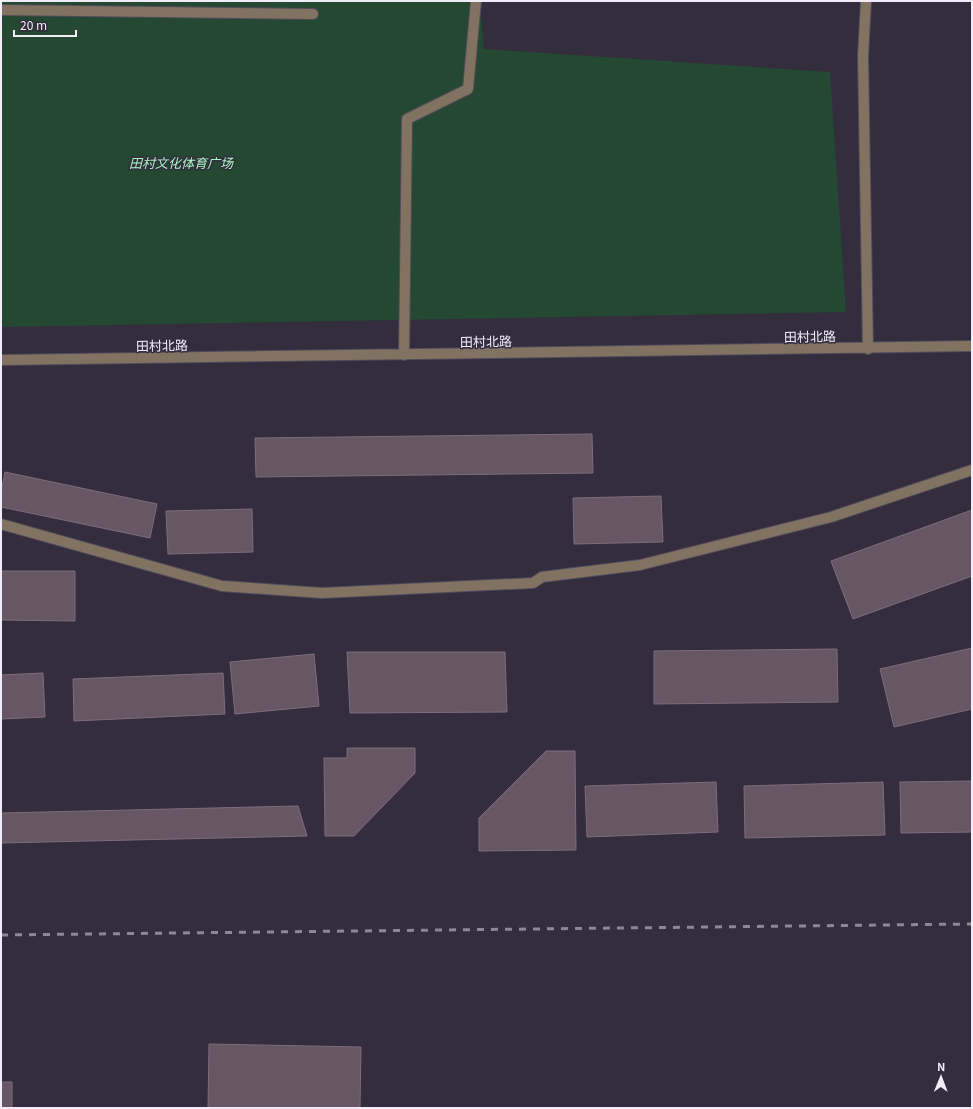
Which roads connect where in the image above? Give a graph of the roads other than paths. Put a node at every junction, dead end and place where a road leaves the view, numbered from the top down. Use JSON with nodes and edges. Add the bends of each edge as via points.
{"nodes":[{"id":1,"x":476,"y":1,"type":"edge"},
{"id":2,"x":866,"y":1,"type":"edge"},
{"id":3,"x":1,"y":10,"type":"edge"},
{"id":4,"x":313,"y":14,"type":"dead end"},
{"id":5,"x":972,"y":346,"type":"edge"},
{"id":6,"x":868,"y":349,"type":"junction"},
{"id":7,"x":404,"y":355,"type":"junction"},
{"id":8,"x":1,"y":360,"type":"edge"},
{"id":9,"x":972,"y":470,"type":"edge"},
{"id":10,"x":1,"y":524,"type":"edge"}],
"edges":[{"from":1,"to":7,"type":"street","via":[[468,89],[407,119]]},
{"from":2,"to":6,"type":"street","via":[[862,56]]},
{"from":3,"to":4,"type":"street"},
{"from":5,"to":6,"type":"street","name":"田村北路"},
{"from":6,"to":7,"type":"street","name":"田村北路"},
{"from":7,"to":8,"type":"street","name":"田村北路"},
{"from":9,"to":10,"type":"street","via":[[832,517],[640,565],[542,577],[532,583],[322,593],[222,586]]}]}
